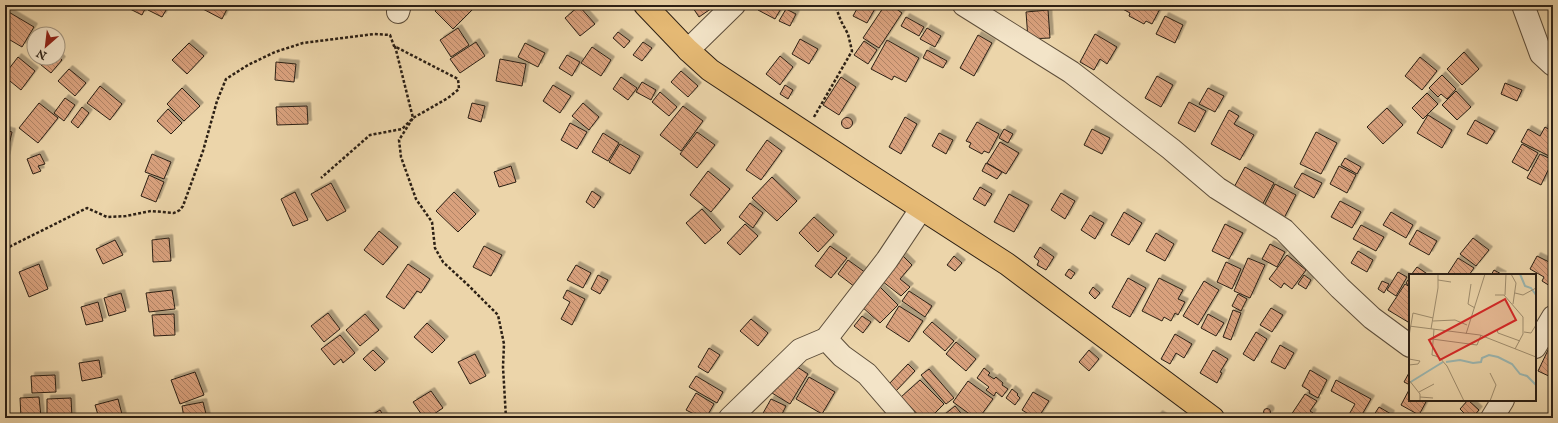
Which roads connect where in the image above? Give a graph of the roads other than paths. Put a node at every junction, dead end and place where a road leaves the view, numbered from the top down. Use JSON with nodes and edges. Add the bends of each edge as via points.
{"nodes":[{"id":1,"x":645,"y":5,"type":"edge"},
{"id":2,"x":734,"y":5,"type":"edge"},
{"id":3,"x":964,"y":5,"type":"edge"},
{"id":4,"x":1523,"y":5,"type":"edge"},
{"id":5,"x":688,"y":50,"type":"junction"},
{"id":6,"x":1553,"y":65,"type":"edge"},
{"id":7,"x":921,"y":209,"type":"junction"},
{"id":8,"x":1553,"y":317,"type":"edge"},
{"id":9,"x":826,"y":338,"type":"junction"},
{"id":10,"x":1409,"y":345,"type":"edge"},
{"id":11,"x":1536,"y":345,"type":"edge"},
{"id":12,"x":730,"y":418,"type":"edge"},
{"id":13,"x":905,"y":418,"type":"edge"},
{"id":14,"x":1213,"y":418,"type":"edge"}],
"edges":[{"from":1,"to":5,"type":"main road"},
{"from":2,"to":5,"type":"street"},
{"from":3,"to":10,"type":"street","via":[[1071,72],[1217,188],[1284,230],[1372,318]]},
{"from":4,"to":6,"type":"street","via":[[1541,54]]},
{"from":5,"to":7,"type":"main road","via":[[710,70]]},
{"from":7,"to":9,"type":"street","via":[[887,260]]},
{"from":7,"to":14,"type":"main road","via":[[1007,264]]},
{"from":8,"to":11,"type":"street"},
{"from":9,"to":12,"type":"street","via":[[800,350]]},
{"from":9,"to":13,"type":"street","via":[[842,356],[867,374]]}]}
